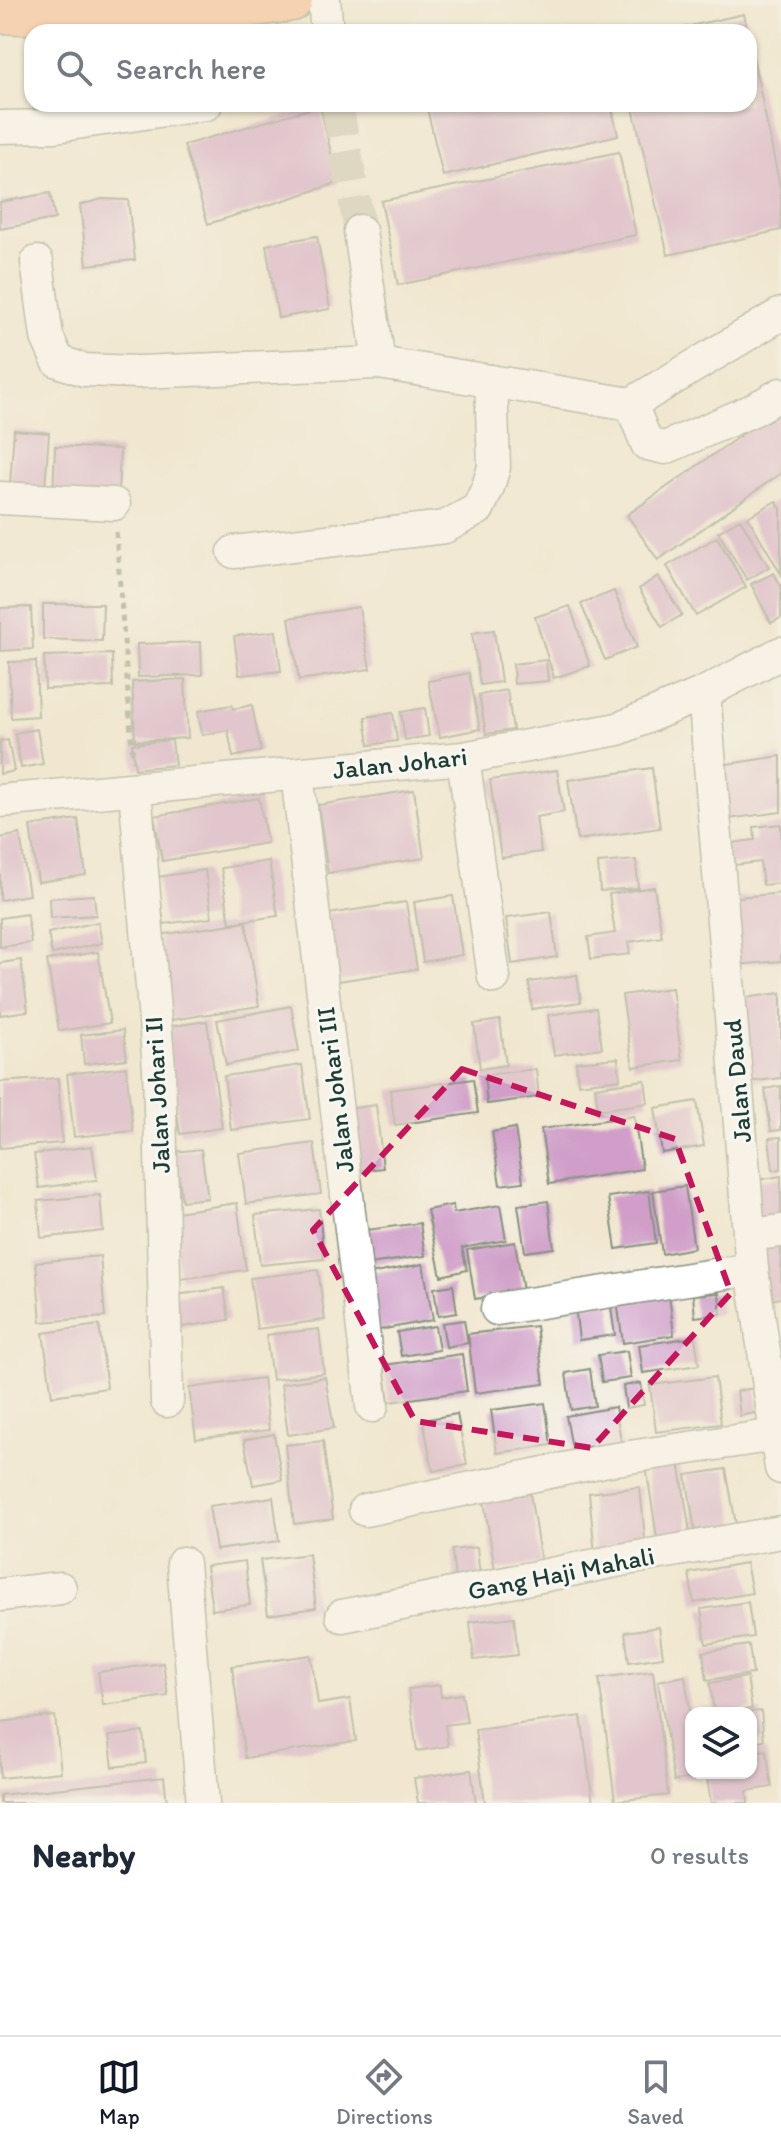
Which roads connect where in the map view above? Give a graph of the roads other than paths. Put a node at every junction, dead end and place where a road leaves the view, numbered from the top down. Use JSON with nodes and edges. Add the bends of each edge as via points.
{"nodes":[{"id":1,"x":291,"y":0,"type":"edge"},
{"id":2,"x":324,"y":0,"type":"edge"},
{"id":3,"x":179,"y":7,"type":"edge"},
{"id":4,"x":0,"y":12,"type":"edge"},
{"id":5,"x":326,"y":24,"type":"edge"},
{"id":6,"x":151,"y":112,"type":"edge"},
{"id":7,"x":0,"y":127,"type":"edge"},
{"id":8,"x":360,"y":231,"type":"tunnel mouth"},
{"id":9,"x":37,"y":262,"type":"dead end"},
{"id":10,"x":781,"y":314,"type":"edge"},
{"id":11,"x":379,"y":363,"type":"junction"},
{"id":12,"x":491,"y":381,"type":"junction"},
{"id":13,"x":781,"y":394,"type":"edge"},
{"id":14,"x":631,"y":404,"type":"junction"},
{"id":15,"x":0,"y":498,"type":"edge"},
{"id":16,"x":114,"y":504,"type":"road end"},
{"id":17,"x":234,"y":552,"type":"dead end"},
{"id":18,"x":781,"y":653,"type":"edge"},
{"id":19,"x":704,"y":693,"type":"junction"},
{"id":20,"x":463,"y":758,"type":"junction"},
{"id":21,"x":297,"y":774,"type":"junction"},
{"id":22,"x":135,"y":790,"type":"junction"},
{"id":23,"x":0,"y":801,"type":"edge"},
{"id":24,"x":494,"y":977,"type":"dead end"},
{"id":25,"x":766,"y":1233,"type":"edge"},
{"id":26,"x":752,"y":1269,"type":"junction"},
{"id":27,"x":497,"y":1309,"type":"dead end"},
{"id":28,"x":167,"y":1401,"type":"dead end"},
{"id":29,"x":372,"y":1406,"type":"dead end"},
{"id":30,"x":775,"y":1435,"type":"junction"},
{"id":31,"x":781,"y":1468,"type":"edge"},
{"id":32,"x":365,"y":1510,"type":"dead end"},
{"id":33,"x":781,"y":1532,"type":"edge"},
{"id":34,"x":183,"y":1563,"type":"dead end"},
{"id":35,"x":60,"y":1588,"type":"dead end"},
{"id":36,"x":0,"y":1595,"type":"edge"},
{"id":37,"x":342,"y":1616,"type":"dead end"},
{"id":38,"x":203,"y":1803,"type":"edge"}],
"edges":[{"from":1,"to":3,"type":"main road"},
{"from":2,"to":5,"type":"street"},
{"from":3,"to":4,"type":"main road","via":[[55,16]]},
{"from":6,"to":7,"type":"street","via":[[56,126]]},
{"from":8,"to":11,"type":"street"},
{"from":9,"to":11,"type":"street","via":[[47,337],[58,361],[84,370]]},
{"from":10,"to":14,"type":"street"},
{"from":11,"to":12,"type":"street"},
{"from":12,"to":14,"type":"street"},
{"from":12,"to":17,"type":"street","via":[[494,467],[478,509],[445,527]]},
{"from":13,"to":14,"type":"street","via":[[665,448],[647,444]]},
{"from":15,"to":16,"type":"street"},
{"from":18,"to":19,"type":"street","name":"Jalan Johari"},
{"from":19,"to":20,"type":"street","name":"Jalan Johari","via":[[618,729]]},
{"from":19,"to":25,"type":"street","name":"Jalan Daud"},
{"from":20,"to":21,"type":"street","name":"Jalan Johari"},
{"from":20,"to":24,"type":"street"},
{"from":21,"to":22,"type":"street","name":"Jalan Johari"},
{"from":21,"to":29,"type":"street","name":"Jalan Johari III"},
{"from":22,"to":23,"type":"street","name":"Jalan Johari"},
{"from":22,"to":28,"type":"street","name":"Jalan Johari II","via":[[159,1068]]},
{"from":25,"to":26,"type":"street","name":"Jalan Daud"},
{"from":26,"to":27,"type":"street"},
{"from":26,"to":30,"type":"street","name":"Jalan Daud"},
{"from":30,"to":31,"type":"street","name":"Jalan Daud"},
{"from":30,"to":32,"type":"street","via":[[603,1461]]},
{"from":33,"to":37,"type":"street","name":"Gang Haji Mahali"},
{"from":34,"to":38,"type":"street"},
{"from":35,"to":36,"type":"street"}]}
